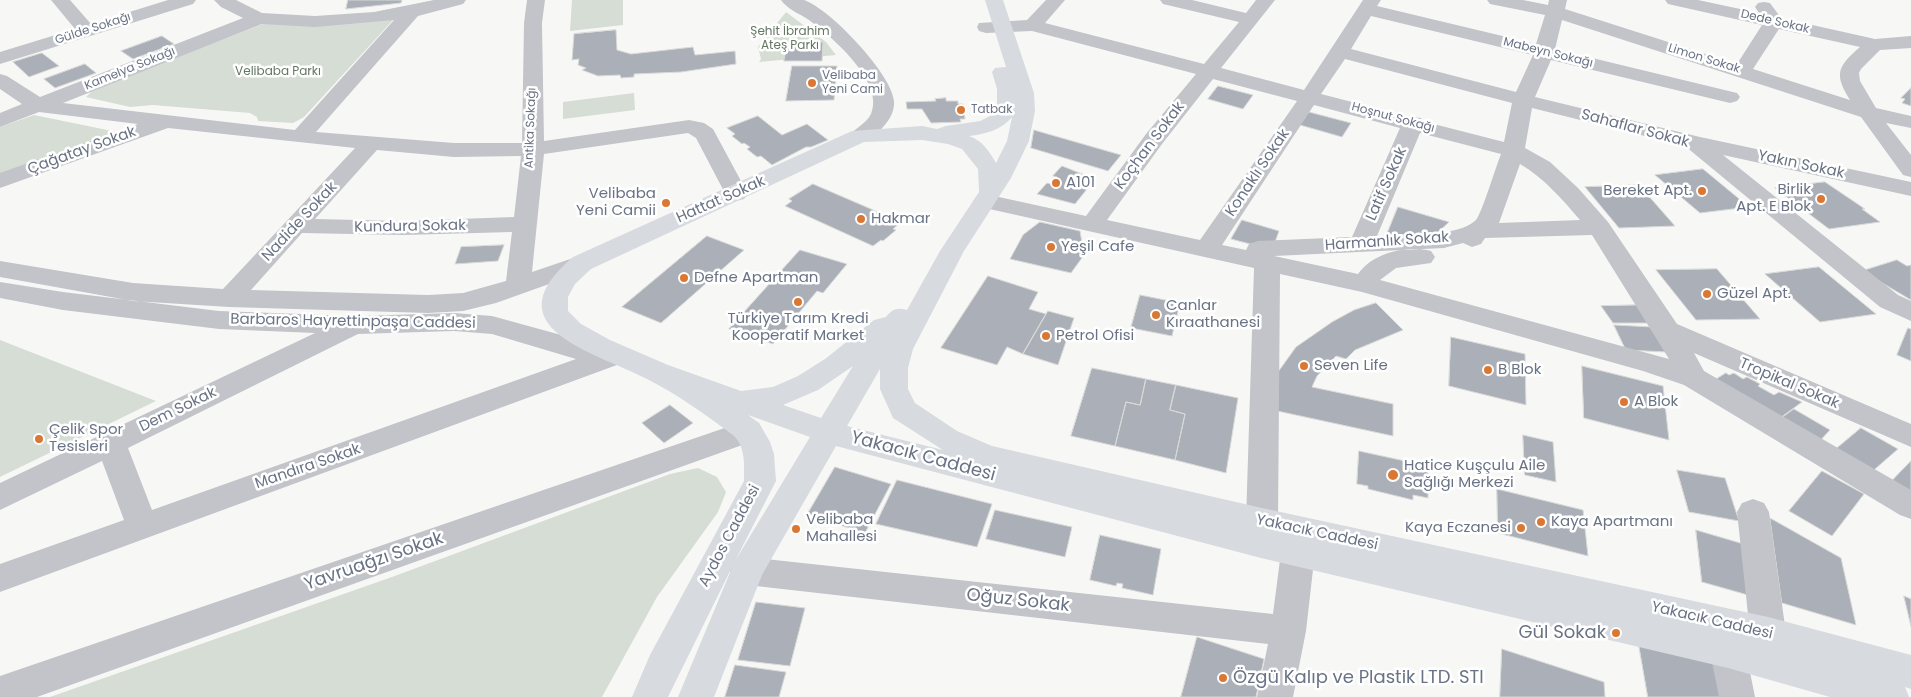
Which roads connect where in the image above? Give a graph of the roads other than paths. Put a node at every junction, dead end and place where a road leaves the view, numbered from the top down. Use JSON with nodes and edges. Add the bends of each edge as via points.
{"nodes":[{"id":1,"x":60,"y":0,"type":"edge"},
{"id":2,"x":186,"y":0,"type":"edge"},
{"id":3,"x":223,"y":0,"type":"edge"},
{"id":4,"x":457,"y":0,"type":"edge"},
{"id":5,"x":536,"y":0,"type":"edge"},
{"id":6,"x":976,"y":0,"type":"edge"},
{"id":7,"x":994,"y":0,"type":"edge"},
{"id":8,"x":1056,"y":0,"type":"edge"},
{"id":9,"x":1169,"y":0,"type":"edge"},
{"id":10,"x":1266,"y":0,"type":"edge"},
{"id":11,"x":1496,"y":0,"type":"edge"},
{"id":12,"x":1674,"y":0,"type":"edge"},
{"id":13,"x":1758,"y":0,"type":"edge"},
{"id":14,"x":796,"y":1,"type":"edge"},
{"id":15,"x":148,"y":5,"type":"edge"},
{"id":16,"x":1369,"y":5,"type":"edge"},
{"id":17,"x":1557,"y":6,"type":"edge"},
{"id":18,"x":410,"y":12,"type":"junction"},
{"id":19,"x":260,"y":18,"type":"junction"},
{"id":20,"x":1250,"y":19,"type":"junction"},
{"id":21,"x":1774,"y":22,"type":"junction"},
{"id":22,"x":1032,"y":25,"type":"junction"},
{"id":23,"x":995,"y":26,"type":"junction"},
{"id":24,"x":87,"y":31,"type":"junction"},
{"id":25,"x":1911,"y":42,"type":"edge"},
{"id":26,"x":1875,"y":45,"type":"junction"},
{"id":27,"x":5,"y":52,"type":"edge"},
{"id":28,"x":1340,"y":52,"type":"junction"},
{"id":29,"x":1544,"y":52,"type":"junction"},
{"id":30,"x":1209,"y":70,"type":"junction"},
{"id":31,"x":1742,"y":71,"type":"junction"},
{"id":32,"x":0,"y":80,"type":"edge"},
{"id":33,"x":1310,"y":97,"type":"junction"},
{"id":34,"x":1730,"y":98,"type":"dead end"},
{"id":35,"x":1523,"y":100,"type":"junction"},
{"id":36,"x":39,"y":106,"type":"junction"},
{"id":37,"x":1869,"y":113,"type":"junction"},
{"id":38,"x":0,"y":121,"type":"edge"},
{"id":39,"x":164,"y":121,"type":"junction"},
{"id":40,"x":1911,"y":122,"type":"edge"},
{"id":41,"x":1414,"y":124,"type":"junction"},
{"id":42,"x":922,"y":133,"type":"junction"},
{"id":43,"x":860,"y":136,"type":"junction"},
{"id":44,"x":300,"y":138,"type":"junction"},
{"id":45,"x":1692,"y":141,"type":"junction"},
{"id":46,"x":371,"y":144,"type":"junction"},
{"id":47,"x":533,"y":149,"type":"junction"},
{"id":48,"x":1513,"y":151,"type":"junction"},
{"id":49,"x":1911,"y":170,"type":"edge"},
{"id":50,"x":0,"y":181,"type":"edge"},
{"id":51,"x":1911,"y":189,"type":"edge"},
{"id":52,"x":736,"y":194,"type":"junction"},
{"id":53,"x":988,"y":197,"type":"junction"},
{"id":54,"x":523,"y":224,"type":"junction"},
{"id":55,"x":1092,"y":224,"type":"junction"},
{"id":56,"x":297,"y":226,"type":"junction"},
{"id":57,"x":1599,"y":227,"type":"junction"},
{"id":58,"x":1477,"y":231,"type":"junction"},
{"id":59,"x":1367,"y":244,"type":"junction"},
{"id":60,"x":1207,"y":249,"type":"junction"},
{"id":61,"x":952,"y":251,"type":"junction"},
{"id":62,"x":1410,"y":259,"type":"junction"},
{"id":63,"x":1267,"y":262,"type":"junction"},
{"id":64,"x":582,"y":263,"type":"junction"},
{"id":65,"x":0,"y":269,"type":"edge"},
{"id":66,"x":1364,"y":284,"type":"junction"},
{"id":67,"x":518,"y":286,"type":"junction"},
{"id":68,"x":0,"y":290,"type":"edge"},
{"id":69,"x":229,"y":298,"type":"junction"},
{"id":70,"x":909,"y":305,"type":"junction"},
{"id":71,"x":1911,"y":312,"type":"edge"},
{"id":72,"x":356,"y":325,"type":"junction"},
{"id":73,"x":1667,"y":331,"type":"junction"},
{"id":74,"x":615,"y":355,"type":"junction"},
{"id":75,"x":658,"y":372,"type":"junction"},
{"id":76,"x":1694,"y":378,"type":"junction"},
{"id":77,"x":738,"y":401,"type":"junction"},
{"id":78,"x":748,"y":431,"type":"junction"},
{"id":79,"x":830,"y":433,"type":"junction"},
{"id":80,"x":1911,"y":436,"type":"edge"},
{"id":81,"x":111,"y":442,"type":"junction"},
{"id":82,"x":0,"y":497,"type":"edge"},
{"id":83,"x":1911,"y":506,"type":"edge"},
{"id":84,"x":1753,"y":512,"type":"dead end"},
{"id":85,"x":1262,"y":522,"type":"junction"},
{"id":86,"x":142,"y":526,"type":"junction"},
{"id":87,"x":1298,"y":552,"type":"junction"},
{"id":88,"x":747,"y":570,"type":"junction"},
{"id":89,"x":0,"y":578,"type":"edge"},
{"id":90,"x":1288,"y":630,"type":"junction"},
{"id":91,"x":1768,"y":633,"type":"junction"},
{"id":92,"x":1728,"y":652,"type":"junction"},
{"id":93,"x":1911,"y":672,"type":"edge"},
{"id":94,"x":0,"y":693,"type":"edge"},
{"id":95,"x":650,"y":697,"type":"edge"},
{"id":96,"x":696,"y":697,"type":"edge"},
{"id":97,"x":1275,"y":697,"type":"edge"},
{"id":98,"x":1737,"y":697,"type":"edge"},
{"id":99,"x":1891,"y":697,"type":"edge"}],
"edges":[{"from":1,"to":24,"type":"street"},
{"from":2,"to":15,"type":"street","name":"Gülde Sokağı"},
{"from":3,"to":19,"type":"street"},
{"from":4,"to":18,"type":"street"},
{"from":5,"to":47,"type":"street","name":"Antika Sokağı","via":[[533,23]]},
{"from":6,"to":23,"type":"main road","name":"Yakacık Caddesi"},
{"from":7,"to":23,"type":"main road","name":"Yakacık Caddesi"},
{"from":8,"to":22,"type":"street"},
{"from":9,"to":20,"type":"street"},
{"from":10,"to":20,"type":"street","name":"Koçhan Sokak"},
{"from":11,"to":17,"type":"street","name":"Limon Sokak"},
{"from":12,"to":21,"type":"street","name":"Dede Sokak"},
{"from":13,"to":21,"type":"street"},
{"from":14,"to":43,"type":"street","via":[[823,20],[854,50],[881,88],[884,102],[879,121]]},
{"from":15,"to":24,"type":"street","name":"Gülde Sokağı"},
{"from":16,"to":28,"type":"street","name":"Konaklı Sokak"},
{"from":16,"to":29,"type":"street","name":"Mabeyn Sokağı"},
{"from":17,"to":29,"type":"street"},
{"from":17,"to":31,"type":"street","name":"Limon Sokak"},
{"from":18,"to":19,"type":"street","via":[[325,20]]},
{"from":18,"to":44,"type":"street"},
{"from":19,"to":36,"type":"street","name":"Kamelya Sokağı"},
{"from":20,"to":30,"type":"street","name":"Koçhan Sokak"},
{"from":21,"to":26,"type":"street","name":"Dede Sokak"},
{"from":21,"to":31,"type":"street"},
{"from":22,"to":23,"type":"street","name":"Hoşnut Sokağı"},
{"from":22,"to":30,"type":"street","name":"Hoşnut Sokağı"},
{"from":23,"to":42,"type":"main road","name":"Yakacık Caddesi","via":[[1006,84],[1004,114],[997,122],[978,130]]},
{"from":23,"to":53,"type":"main road","name":"Yakacık Caddesi","via":[[1023,85],[1024,111],[1012,157]]},
{"from":24,"to":27,"type":"street","name":"Gülde Sokağı"},
{"from":25,"to":26,"type":"street","name":"Dede Sokak"},
{"from":26,"to":37,"type":"street","via":[[1856,62],[1849,74],[1852,87]]},
{"from":28,"to":33,"type":"street","name":"Konaklı Sokak"},
{"from":28,"to":35,"type":"street","name":"Sahaflar Sokak"},
{"from":29,"to":34,"type":"street","name":"Mabeyn Sokağı"},
{"from":29,"to":35,"type":"street"},
{"from":30,"to":33,"type":"street","name":"Hoşnut Sokağı"},
{"from":30,"to":55,"type":"street","name":"Koçhan Sokak"},
{"from":31,"to":37,"type":"street","name":"Limon Sokak"},
{"from":32,"to":36,"type":"street"},
{"from":33,"to":41,"type":"street","name":"Hoşnut Sokağı"},
{"from":33,"to":60,"type":"street","name":"Konaklı Sokak"},
{"from":35,"to":45,"type":"street","name":"Sahaflar Sokak"},
{"from":35,"to":48,"type":"street"},
{"from":36,"to":38,"type":"street","name":"Kamelya Sokağı"},
{"from":36,"to":39,"type":"street"},
{"from":37,"to":40,"type":"street","name":"Limon Sokak"},
{"from":37,"to":49,"type":"street"},
{"from":39,"to":44,"type":"street"},
{"from":39,"to":50,"type":"street","name":"Çağatay Sokak"},
{"from":41,"to":48,"type":"street","name":"Hoşnut Sokağı"},
{"from":41,"to":59,"type":"street","name":"Latif Sokak"},
{"from":42,"to":43,"type":"main road"},
{"from":42,"to":53,"type":"main road","via":[[970,144],[980,153],[988,169]]},
{"from":43,"to":52,"type":"main road","name":"Hattat Sokak"},
{"from":44,"to":46,"type":"street"},
{"from":45,"to":51,"type":"street","name":"Yakın Sokak"},
{"from":45,"to":71,"type":"street","name":"Sahaflar Sokak","via":[[1889,301]]},
{"from":46,"to":47,"type":"street","via":[[454,150]]},
{"from":46,"to":56,"type":"street","name":"Nadide Sokak"},
{"from":47,"to":52,"type":"street","via":[[689,126],[705,134]]},
{"from":47,"to":54,"type":"street","name":"Antika Sokağı"},
{"from":48,"to":57,"type":"street","name":"Hoşnut Sokağı","via":[[1542,167]]},
{"from":48,"to":58,"type":"street","via":[[1487,223]]},
{"from":52,"to":64,"type":"main road","name":"Hattat Sokak"},
{"from":53,"to":55,"type":"street"},
{"from":53,"to":61,"type":"main road","name":"Yakacık Caddesi"},
{"from":54,"to":56,"type":"street","name":"Kundura Sokak","via":[[404,228]]},
{"from":54,"to":67,"type":"street","name":"Antika Sokağı"},
{"from":55,"to":60,"type":"street"},
{"from":56,"to":69,"type":"street","name":"Nadide Sokak"},
{"from":57,"to":58,"type":"street","name":"Harmanlık Sokak"},
{"from":57,"to":73,"type":"street","name":"Hoşnut Sokağı"},
{"from":58,"to":59,"type":"street","name":"Harmanlık Sokak","via":[[1444,240]]},
{"from":58,"to":62,"type":"street","via":[[1470,243],[1460,250]]},
{"from":59,"to":60,"type":"street","name":"Harmanlık Sokak"},
{"from":59,"to":62,"type":"street"},
{"from":60,"to":63,"type":"street"},
{"from":61,"to":70,"type":"main road","name":"Yakacık Caddesi"},
{"from":61,"to":85,"type":"main road","name":"Yakacık Caddesi","via":[[899,350],[894,368],[894,389],[903,410],[946,439],[987,456]]},
{"from":62,"to":66,"type":"street","via":[[1384,263],[1372,270]]},
{"from":63,"to":66,"type":"street"},
{"from":63,"to":85,"type":"street"},
{"from":64,"to":67,"type":"street","name":"Barbaros Hayrettinpaşa Caddesi"},
{"from":64,"to":74,"type":"main road","via":[[562,282],[554,309],[570,329]]},
{"from":65,"to":69,"type":"street","name":"Barbaros Hayrettinpaşa Caddesi","via":[[116,290]]},
{"from":66,"to":76,"type":"street","via":[[1651,363]]},
{"from":67,"to":69,"type":"street","name":"Barbaros Hayrettinpaşa Caddesi","via":[[463,302],[428,304]]},
{"from":68,"to":72,"type":"street","name":"Barbaros Hayrettinpaşa Caddesi","via":[[219,320]]},
{"from":70,"to":77,"type":"main road","name":"Yakacık Caddesi","via":[[834,366],[808,382],[778,396]]},
{"from":70,"to":79,"type":"main road","name":"Yakacık Caddesi","via":[[864,372]]},
{"from":72,"to":74,"type":"street","name":"Barbaros Hayrettinpaşa Caddesi","via":[[454,322],[492,325],[584,351]]},
{"from":72,"to":81,"type":"street","name":"Dem Sokak"},
{"from":73,"to":76,"type":"street","name":"Hoşnut Sokağı"},
{"from":73,"to":80,"type":"street","name":"Tropikal Sokak"},
{"from":74,"to":75,"type":"main road"},
{"from":74,"to":86,"type":"street","name":"Mandıra Sokak"},
{"from":75,"to":77,"type":"main road","name":"Yakacık Caddesi"},
{"from":75,"to":78,"type":"main road"},
{"from":76,"to":83,"type":"street"},
{"from":77,"to":79,"type":"main road","name":"Yakacık Caddesi"},
{"from":78,"to":94,"type":"street","name":"Yavruağzı Sokak"},
{"from":78,"to":95,"type":"main road","name":"Aydos Caddesi","via":[[759,452],[760,481],[667,658]]},
{"from":79,"to":87,"type":"main road","name":"Yakacık Caddesi"},
{"from":79,"to":88,"type":"main road","name":"Aydos Caddesi"},
{"from":81,"to":82,"type":"street","name":"Dem Sokak"},
{"from":81,"to":86,"type":"street"},
{"from":84,"to":91,"type":"street"},
{"from":85,"to":91,"type":"main road","name":"Yakacık Caddesi"},
{"from":86,"to":89,"type":"street","name":"Mandıra Sokak"},
{"from":87,"to":90,"type":"street"},
{"from":87,"to":92,"type":"main road","name":"Yakacık Caddesi"},
{"from":88,"to":90,"type":"street","name":"Oğuz Sokak"},
{"from":88,"to":96,"type":"main road","name":"Aydos Caddesi"},
{"from":90,"to":97,"type":"street"},
{"from":91,"to":93,"type":"main road","name":"Yakacık Caddesi"},
{"from":92,"to":98,"type":"street"},
{"from":92,"to":99,"type":"main road","name":"Yakacık Caddesi"}]}
